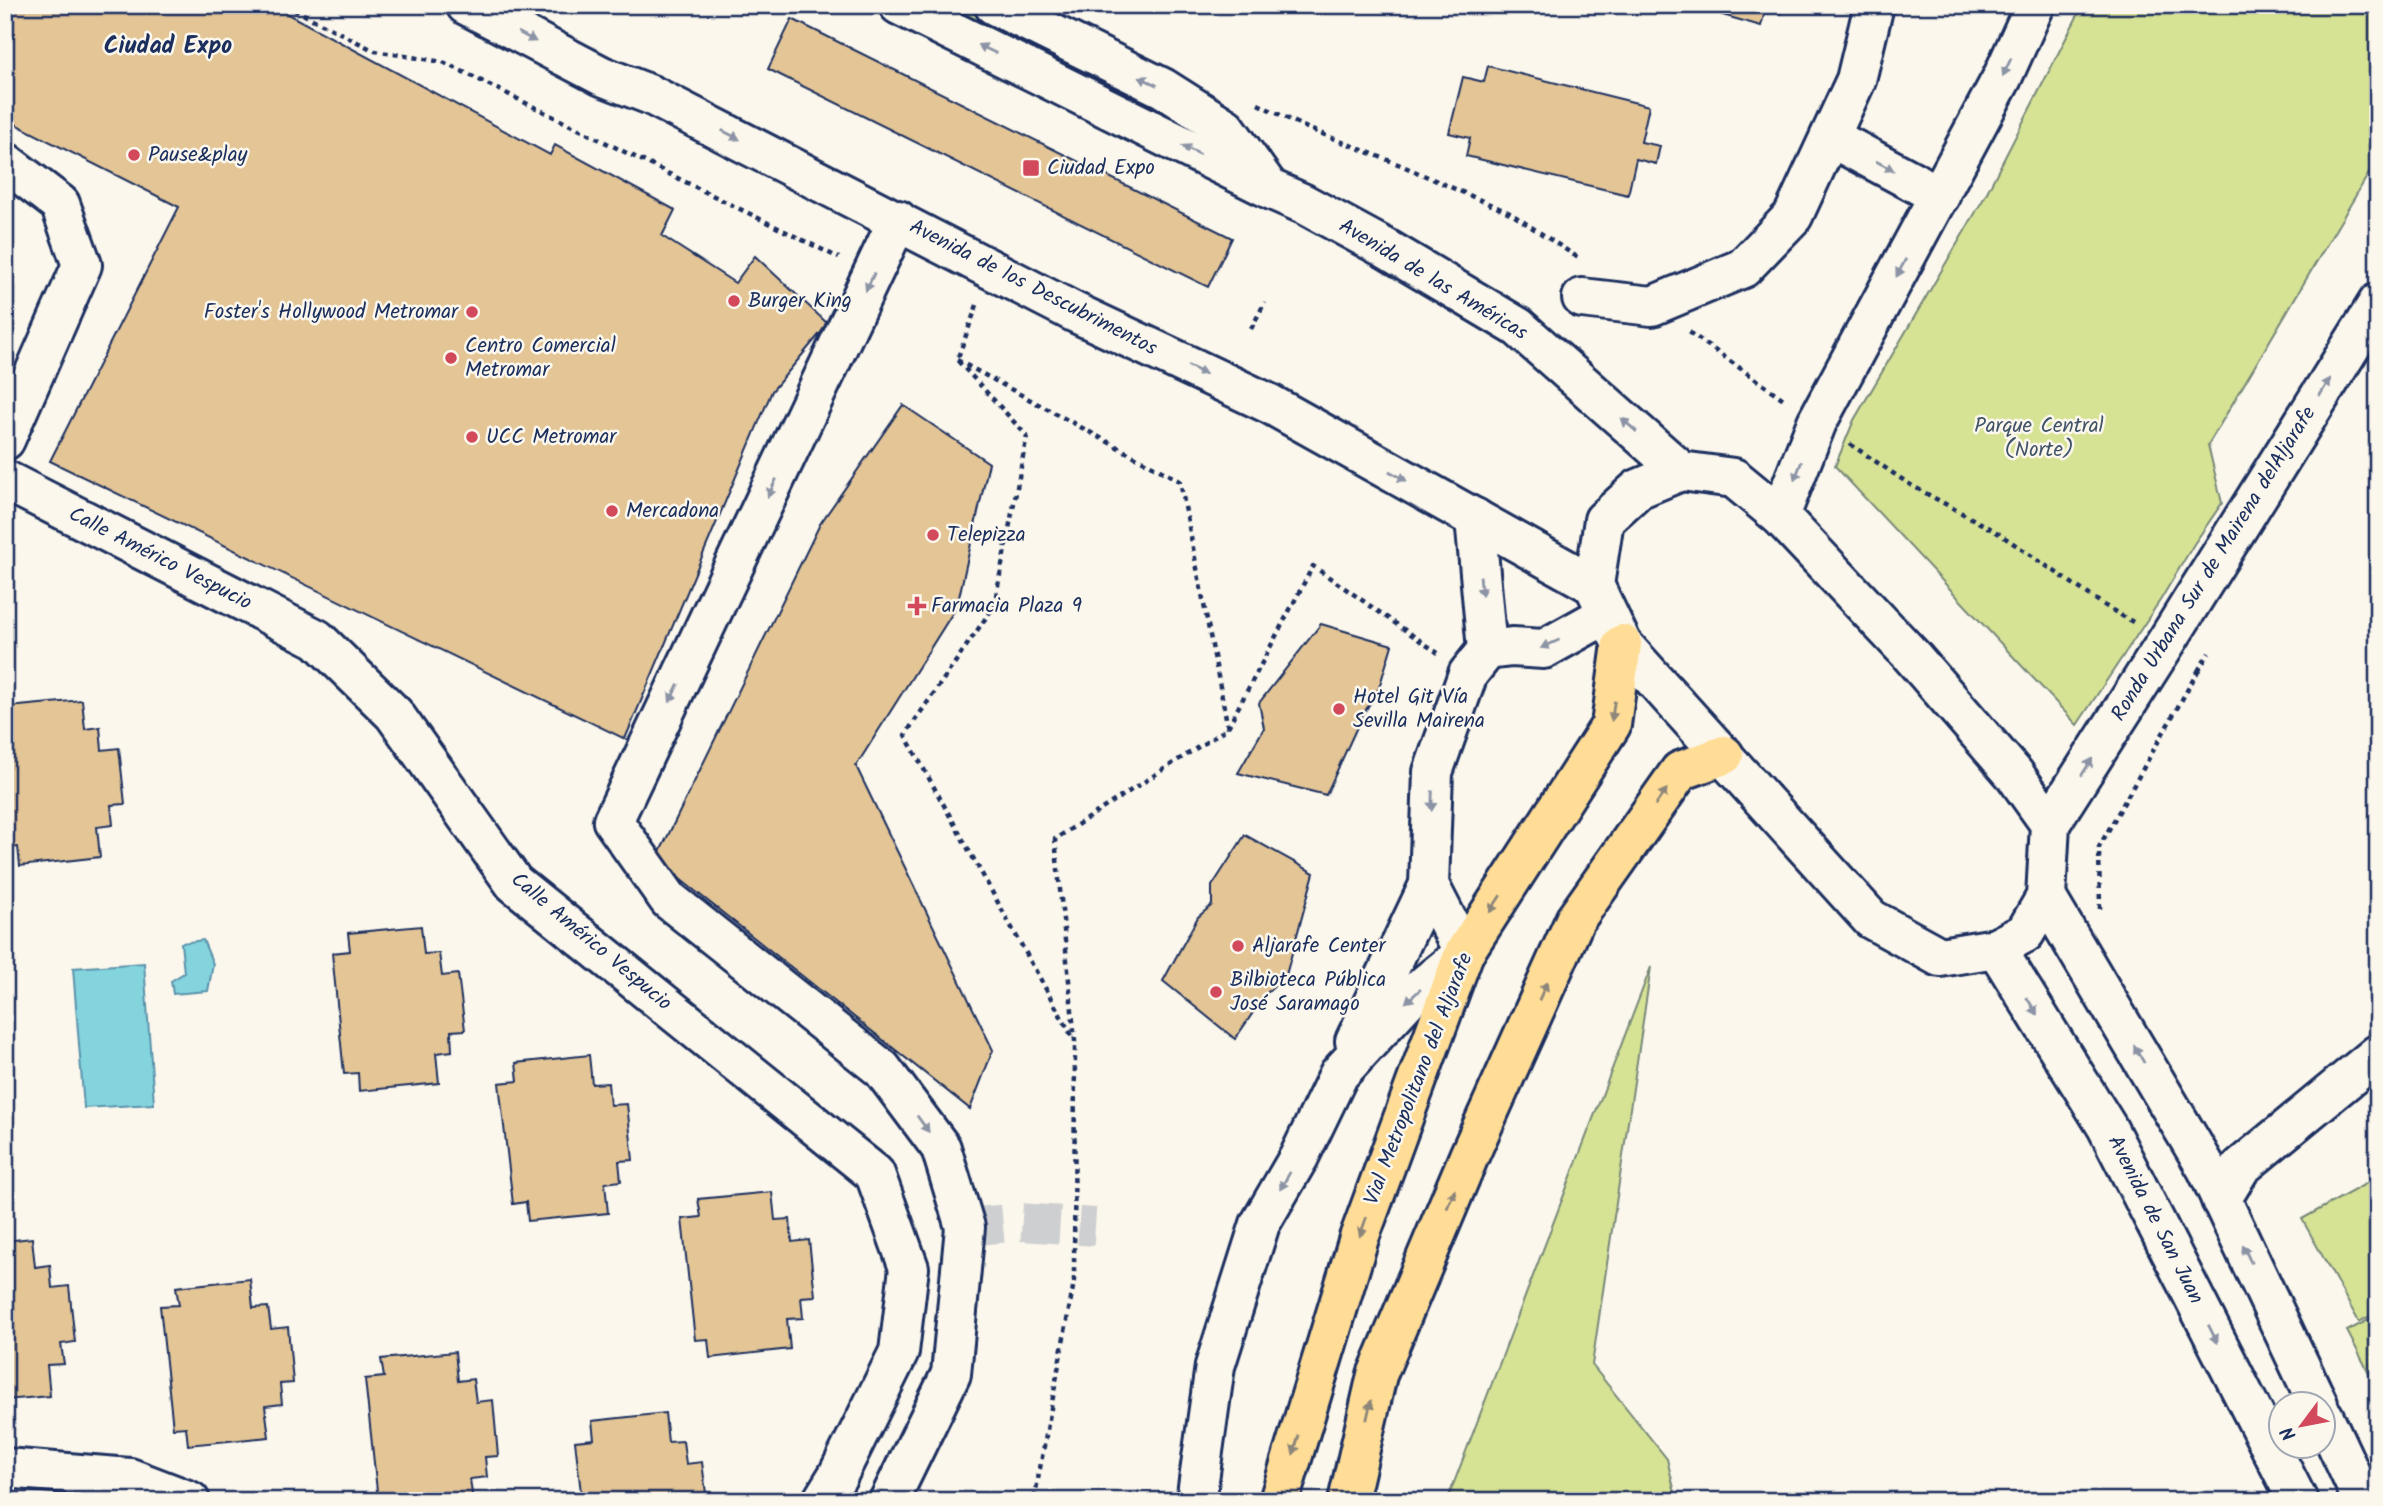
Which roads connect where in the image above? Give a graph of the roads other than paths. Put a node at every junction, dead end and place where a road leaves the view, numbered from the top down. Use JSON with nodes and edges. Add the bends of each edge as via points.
{"nodes":[{"id":1,"x":466,"y":5,"type":"edge"},
{"id":2,"x":899,"y":5,"type":"edge"},
{"id":3,"x":994,"y":5,"type":"edge"},
{"id":4,"x":1874,"y":5,"type":"edge"},
{"id":5,"x":2035,"y":5,"type":"edge"},
{"id":6,"x":1830,"y":137,"type":"junction"},
{"id":7,"x":5,"y":162,"type":"edge"},
{"id":8,"x":1270,"y":189,"type":"junction"},
{"id":9,"x":1940,"y":195,"type":"junction"},
{"id":10,"x":898,"y":220,"type":"junction"},
{"id":11,"x":1584,"y":281,"type":"road end"},
{"id":12,"x":2378,"y":303,"type":"edge"},
{"id":13,"x":5,"y":440,"type":"edge"},
{"id":14,"x":1681,"y":471,"type":"junction"},
{"id":15,"x":5,"y":480,"type":"edge"},
{"id":16,"x":1780,"y":516,"type":"junction"},
{"id":17,"x":1475,"y":518,"type":"junction"},
{"id":18,"x":1608,"y":614,"type":"junction"},
{"id":19,"x":1478,"y":662,"type":"junction"},
{"id":20,"x":1724,"y":755,"type":"junction"},
{"id":21,"x":2050,"y":824,"type":"junction"},
{"id":22,"x":1429,"y":885,"type":"junction"},
{"id":23,"x":2046,"y":897,"type":"junction"},
{"id":24,"x":1996,"y":948,"type":"junction"},
{"id":25,"x":1464,"y":953,"type":"junction"},
{"id":26,"x":2378,"y":1054,"type":"edge"},
{"id":27,"x":1339,"y":1074,"type":"junction"},
{"id":28,"x":2221,"y":1200,"type":"junction"},
{"id":29,"x":2311,"y":1390,"type":"edge"},
{"id":30,"x":2338,"y":1448,"type":"edge"},
{"id":31,"x":5,"y":1468,"type":"edge"},
{"id":32,"x":190,"y":1501,"type":"edge"},
{"id":33,"x":822,"y":1501,"type":"edge"},
{"id":34,"x":888,"y":1501,"type":"edge"},
{"id":35,"x":1196,"y":1501,"type":"edge"},
{"id":36,"x":1279,"y":1501,"type":"edge"},
{"id":37,"x":1348,"y":1501,"type":"edge"},
{"id":38,"x":2298,"y":1501,"type":"edge"},
{"id":39,"x":2363,"y":1501,"type":"edge"}],
"edges":[{"from":1,"to":10,"type":"street","name":"Avenida de los Descubrimentos","one_way":true},
{"from":8,"to":2,"type":"street","name":"Avenida de las Américas","one_way":true},
{"from":8,"to":3,"type":"street","one_way":true,"via":[[1226,128],[1163,88]]},
{"from":4,"to":6,"type":"street","via":[[1856,80]]},
{"from":5,"to":9,"type":"street","one_way":true},
{"from":6,"to":9,"type":"street","one_way":true},
{"from":6,"to":11,"type":"street","via":[[1793,216],[1743,268],[1651,306]]},
{"from":7,"to":13,"type":"street","via":[[60,204],[82,265]]},
{"from":14,"to":8,"type":"street","name":"Avenida de las Américas","one_way":true,"via":[[1518,327],[1385,248]]},
{"from":9,"to":16,"type":"street","one_way":true,"via":[[1817,422]]},
{"from":10,"to":17,"type":"street","name":"Avenida de los Descubrimentos","one_way":true,"via":[[1074,312],[1270,404]]},
{"from":10,"to":34,"type":"street","one_way":true,"via":[[613,821],[669,900],[882,1069],[941,1148],[965,1227],[951,1374]]},
{"from":21,"to":12,"type":"street","name":"Ronda Urbana Sur de Mairena delAljarafe","one_way":true},
{"from":14,"to":16,"type":"street","via":[[1734,478]]},
{"from":14,"to":18,"type":"street","via":[[1638,489],[1604,520]]},
{"from":15,"to":33,"type":"street","name":"Calle Américo Vespucio","via":[[317,639],[394,714],[514,883],[876,1174],[909,1268],[898,1352]]},
{"from":16,"to":21,"type":"street","via":[[1910,654],[2015,775]]},
{"from":17,"to":18,"type":"street","name":"Avenida de los Descubrimentos"},
{"from":17,"to":19,"type":"street","one_way":true},
{"from":18,"to":19,"type":"street","one_way":true,"via":[[1544,649],[1512,647]]},
{"from":18,"to":20,"type":"street","name":"Avenida de los Descubrimentos"},
{"from":18,"to":25,"type":"main road","name":"Vial Metropolitano del Aljarafe","one_way":true,"via":[[1611,725]]},
{"from":19,"to":22,"type":"street","one_way":true,"via":[[1433,772]]},
{"from":20,"to":24,"type":"street","name":"Avenida de los Descubrimentos","via":[[1871,919],[1940,957]]},
{"from":37,"to":20,"type":"main road","one_way":true,"via":[[1377,1375],[1575,920],[1680,771]]},
{"from":21,"to":23,"type":"street"},
{"from":22,"to":25,"type":"street"},
{"from":22,"to":27,"type":"street"},
{"from":23,"to":24,"type":"street","via":[[2025,933]]},
{"from":28,"to":23,"type":"street","one_way":true},
{"from":24,"to":38,"type":"street","name":"Avenida de San Juan","one_way":true,"via":[[2107,1127]]},
{"from":25,"to":27,"type":"street","one_way":true,"via":[[1410,997]]},
{"from":25,"to":36,"type":"main road","name":"Vial Metropolitano del Aljarafe","one_way":true,"via":[[1359,1238]]},
{"from":26,"to":28,"type":"street","via":[[2241,1167]]},
{"from":27,"to":35,"type":"street","one_way":true,"via":[[1260,1224],[1215,1366]]},
{"from":29,"to":28,"type":"street","one_way":true},
{"from":30,"to":39,"type":"street"},
{"from":31,"to":32,"type":"street","via":[[130,1478]]}]}
